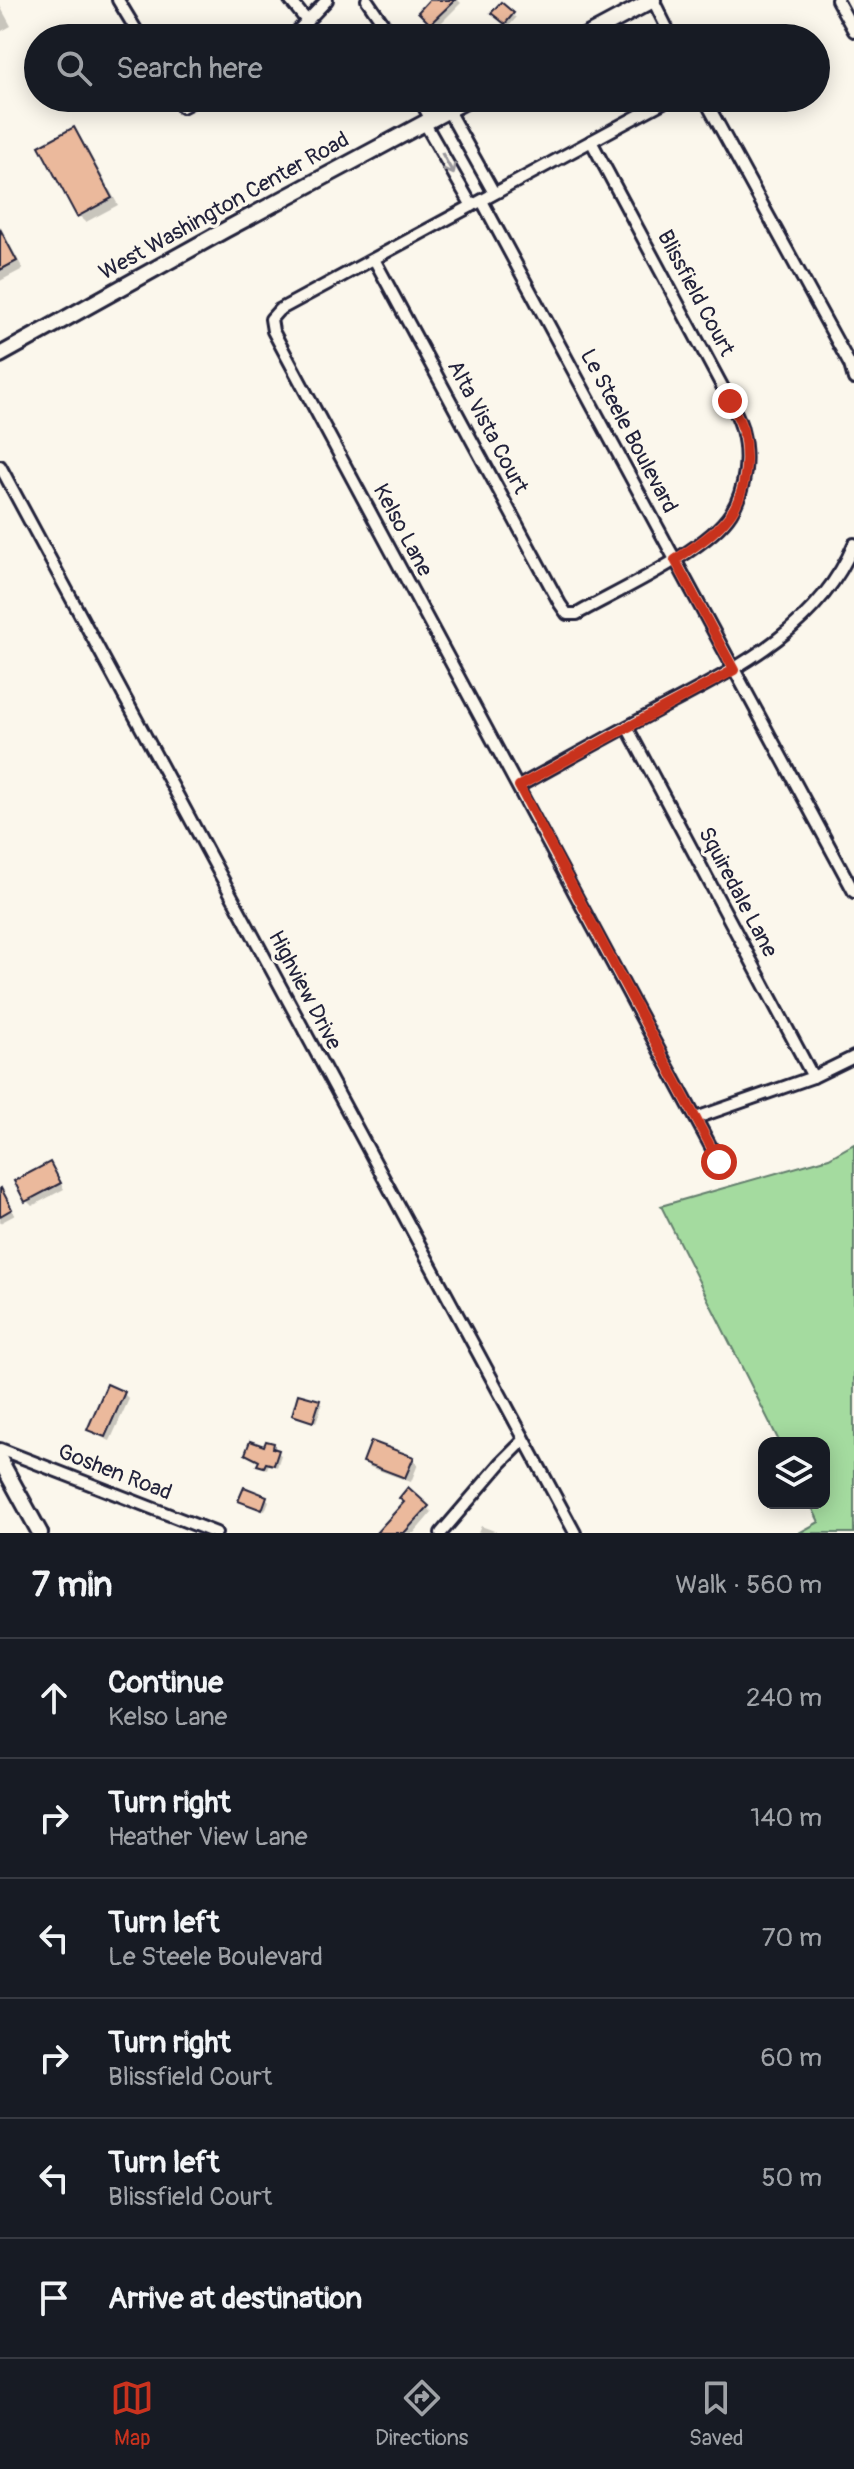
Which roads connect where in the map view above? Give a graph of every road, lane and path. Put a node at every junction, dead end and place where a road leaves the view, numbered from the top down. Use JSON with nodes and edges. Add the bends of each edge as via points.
{"nodes":[{"id":1,"x":118,"y":0,"type":"edge"},
{"id":2,"x":290,"y":0,"type":"edge"},
{"id":3,"x":327,"y":0,"type":"edge"},
{"id":4,"x":367,"y":0,"type":"edge"},
{"id":5,"x":653,"y":0,"type":"edge"},
{"id":6,"x":837,"y":0,"type":"edge"},
{"id":7,"x":307,"y":21,"type":"junction"},
{"id":8,"x":133,"y":24,"type":"edge"},
{"id":9,"x":304,"y":24,"type":"edge"},
{"id":10,"x":383,"y":24,"type":"edge"},
{"id":11,"x":608,"y":24,"type":"edge"},
{"id":12,"x":665,"y":24,"type":"edge"},
{"id":13,"x":854,"y":31,"type":"edge"},
{"id":14,"x":424,"y":112,"type":"edge"},
{"id":15,"x":435,"y":112,"type":"edge"},
{"id":16,"x":449,"y":112,"type":"edge"},
{"id":17,"x":645,"y":112,"type":"edge"},
{"id":18,"x":712,"y":112,"type":"edge"},
{"id":19,"x":427,"y":120,"type":"junction"},
{"id":20,"x":591,"y":141,"type":"junction"},
{"id":21,"x":494,"y":193,"type":"junction"},
{"id":22,"x":477,"y":204,"type":"junction"},
{"id":23,"x":374,"y":259,"type":"junction"},
{"id":24,"x":0,"y":355,"type":"edge"},
{"id":25,"x":854,"y":379,"type":"edge"},
{"id":26,"x":0,"y":466,"type":"edge"},
{"id":27,"x":854,"y":544,"type":"edge"},
{"id":28,"x":675,"y":560,"type":"junction"},
{"id":29,"x":567,"y":614,"type":"joint"},
{"id":30,"x":734,"y":670,"type":"junction"},
{"id":31,"x":627,"y":727,"type":"junction"},
{"id":32,"x":519,"y":786,"type":"junction"},
{"id":33,"x":854,"y":892,"type":"edge"},
{"id":34,"x":854,"y":1057,"type":"edge"},
{"id":35,"x":813,"y":1077,"type":"junction"},
{"id":36,"x":696,"y":1118,"type":"junction"},
{"id":37,"x":719,"y":1162,"type":"dead end"},
{"id":38,"x":524,"y":1440,"type":"junction"},
{"id":39,"x":0,"y":1449,"type":"edge"},
{"id":40,"x":0,"y":1460,"type":"edge"},
{"id":41,"x":40,"y":1533,"type":"edge"},
{"id":42,"x":216,"y":1533,"type":"edge"},
{"id":43,"x":441,"y":1533,"type":"edge"},
{"id":44,"x":575,"y":1533,"type":"edge"}],
"edges":[{"from":1,"to":8,"type":"street"},
{"from":2,"to":7,"type":"street"},
{"from":3,"to":7,"type":"street"},
{"from":4,"to":10,"type":"street"},
{"from":5,"to":11,"type":"main road"},
{"from":5,"to":12,"type":"street"},
{"from":6,"to":13,"type":"street"},
{"from":7,"to":9,"type":"street"},
{"from":14,"to":19,"type":"street","name":"Le Steele Boulevard"},
{"from":15,"to":19,"type":"main road","name":"West Washington Center Road"},
{"from":16,"to":21,"type":"street"},
{"from":17,"to":20,"type":"street","name":"Kelso Lane"},
{"from":18,"to":25,"type":"street"},
{"from":19,"to":22,"type":"street","name":"Le Steele Boulevard","one_way":true},
{"from":19,"to":24,"type":"main road","name":"West Washington Center Road"},
{"from":20,"to":21,"type":"street","name":"Kelso Lane"},
{"from":20,"to":28,"type":"street","name":"Blissfield Court","via":[[742,428],[743,486],[731,514]]},
{"from":21,"to":22,"type":"street","name":"Kelso Lane"},
{"from":22,"to":23,"type":"street","name":"Kelso Lane"},
{"from":22,"to":28,"type":"street","name":"Le Steele Boulevard"},
{"from":23,"to":29,"type":"street","name":"Alta Vista Court"},
{"from":23,"to":32,"type":"street","name":"Kelso Lane","via":[[279,310],[271,319],[273,331]]},
{"from":26,"to":38,"type":"street","name":"Highview Drive"},
{"from":27,"to":30,"type":"street","via":[[819,602],[776,642]]},
{"from":28,"to":29,"type":"street","name":"Blissfield Court","via":[[577,614]]},
{"from":28,"to":30,"type":"street","name":"Le Steele Boulevard"},
{"from":30,"to":31,"type":"street"},
{"from":30,"to":33,"type":"street","name":"Le Steele Boulevard"},
{"from":31,"to":32,"type":"street"},
{"from":31,"to":35,"type":"street","name":"Squiredale Lane"},
{"from":32,"to":36,"type":"street","name":"Kelso Lane"},
{"from":34,"to":35,"type":"street"},
{"from":35,"to":36,"type":"street"},
{"from":36,"to":37,"type":"street","name":"Kelso Lane"},
{"from":38,"to":43,"type":"street"},
{"from":38,"to":44,"type":"street","name":"Highview Drive"},
{"from":39,"to":42,"type":"street","name":"Goshen Road"},
{"from":40,"to":41,"type":"main road"}]}
